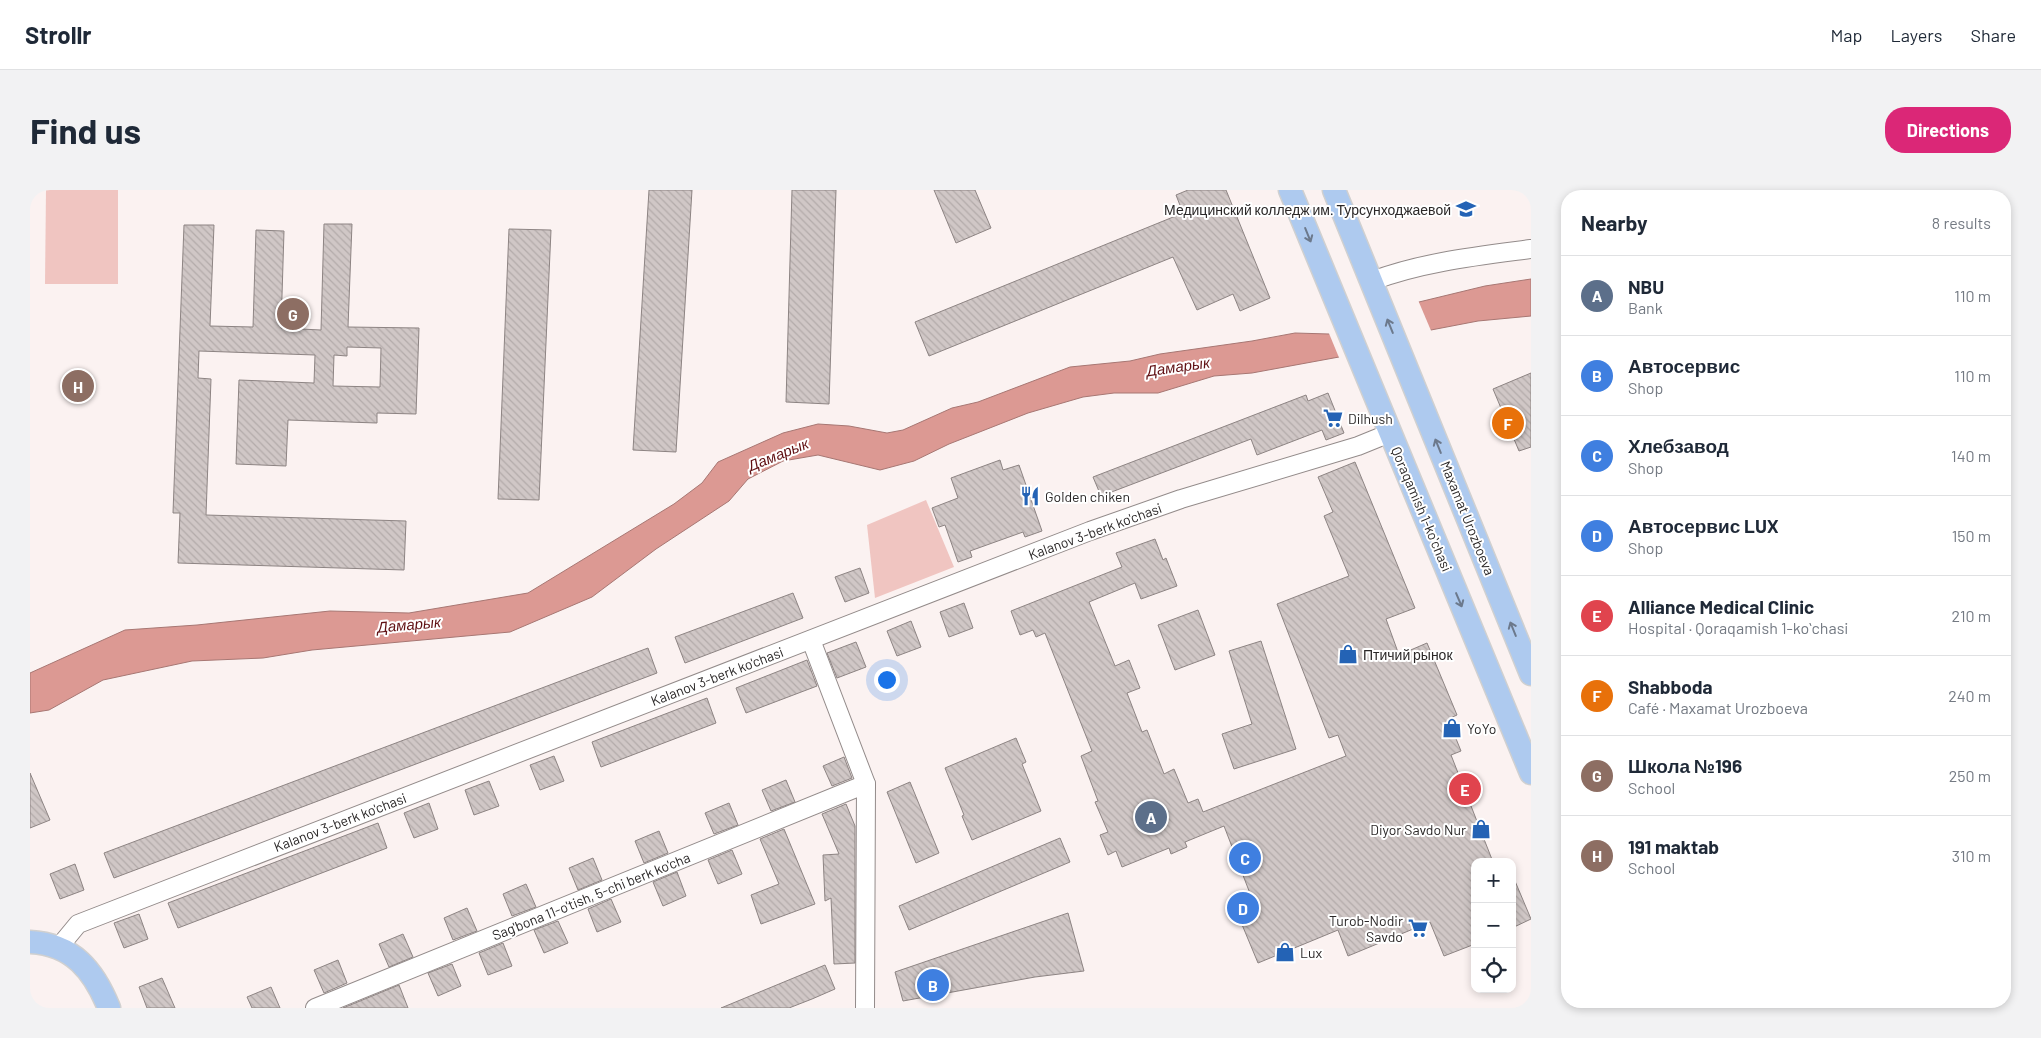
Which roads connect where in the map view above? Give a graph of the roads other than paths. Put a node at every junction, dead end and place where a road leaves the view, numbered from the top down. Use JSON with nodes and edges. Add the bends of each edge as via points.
{"nodes":[{"id":1,"x":1290,"y":190,"type":"edge"},
{"id":2,"x":1334,"y":190,"type":"edge"},
{"id":3,"x":1531,"y":249,"type":"edge"},
{"id":4,"x":1373,"y":285,"type":"junction"},
{"id":5,"x":1390,"y":433,"type":"junction"},
{"id":6,"x":811,"y":640,"type":"junction"},
{"id":7,"x":1531,"y":674,"type":"edge"},
{"id":8,"x":1531,"y":773,"type":"edge"},
{"id":9,"x":866,"y":784,"type":"junction"},
{"id":10,"x":31,"y":939,"type":"edge"},
{"id":11,"x":59,"y":947,"type":"junction"},
{"id":12,"x":106,"y":1001,"type":"edge"},
{"id":13,"x":315,"y":1008,"type":"edge"},
{"id":14,"x":865,"y":1008,"type":"edge"}],
"edges":[{"from":1,"to":5,"type":"main road","name":"Qoraqamish 1-koʻchasi","one_way":true},
{"from":2,"to":4,"type":"main road"},
{"from":3,"to":4,"type":"street","via":[[1461,258],[1392,273]]},
{"from":7,"to":4,"type":"main road","name":"Maxamat Urozboeva","one_way":true},
{"from":5,"to":6,"type":"street","name":"Kalanov 3-berk ko'chasi","via":[[1090,531]]},
{"from":5,"to":8,"type":"main road","name":"Qoraqamish 1-koʻchasi","one_way":true},
{"from":6,"to":9,"type":"street"},
{"from":6,"to":11,"type":"street","name":"Kalanov 3-berk ko'chasi","via":[[78,924]]},
{"from":9,"to":13,"type":"street","name":"Sag'bona 11-o'tish, 5-chi berk ko'cha"},
{"from":9,"to":14,"type":"street"},
{"from":10,"to":11,"type":"main road"},
{"from":11,"to":12,"type":"main road","via":[[86,967]]}]}
